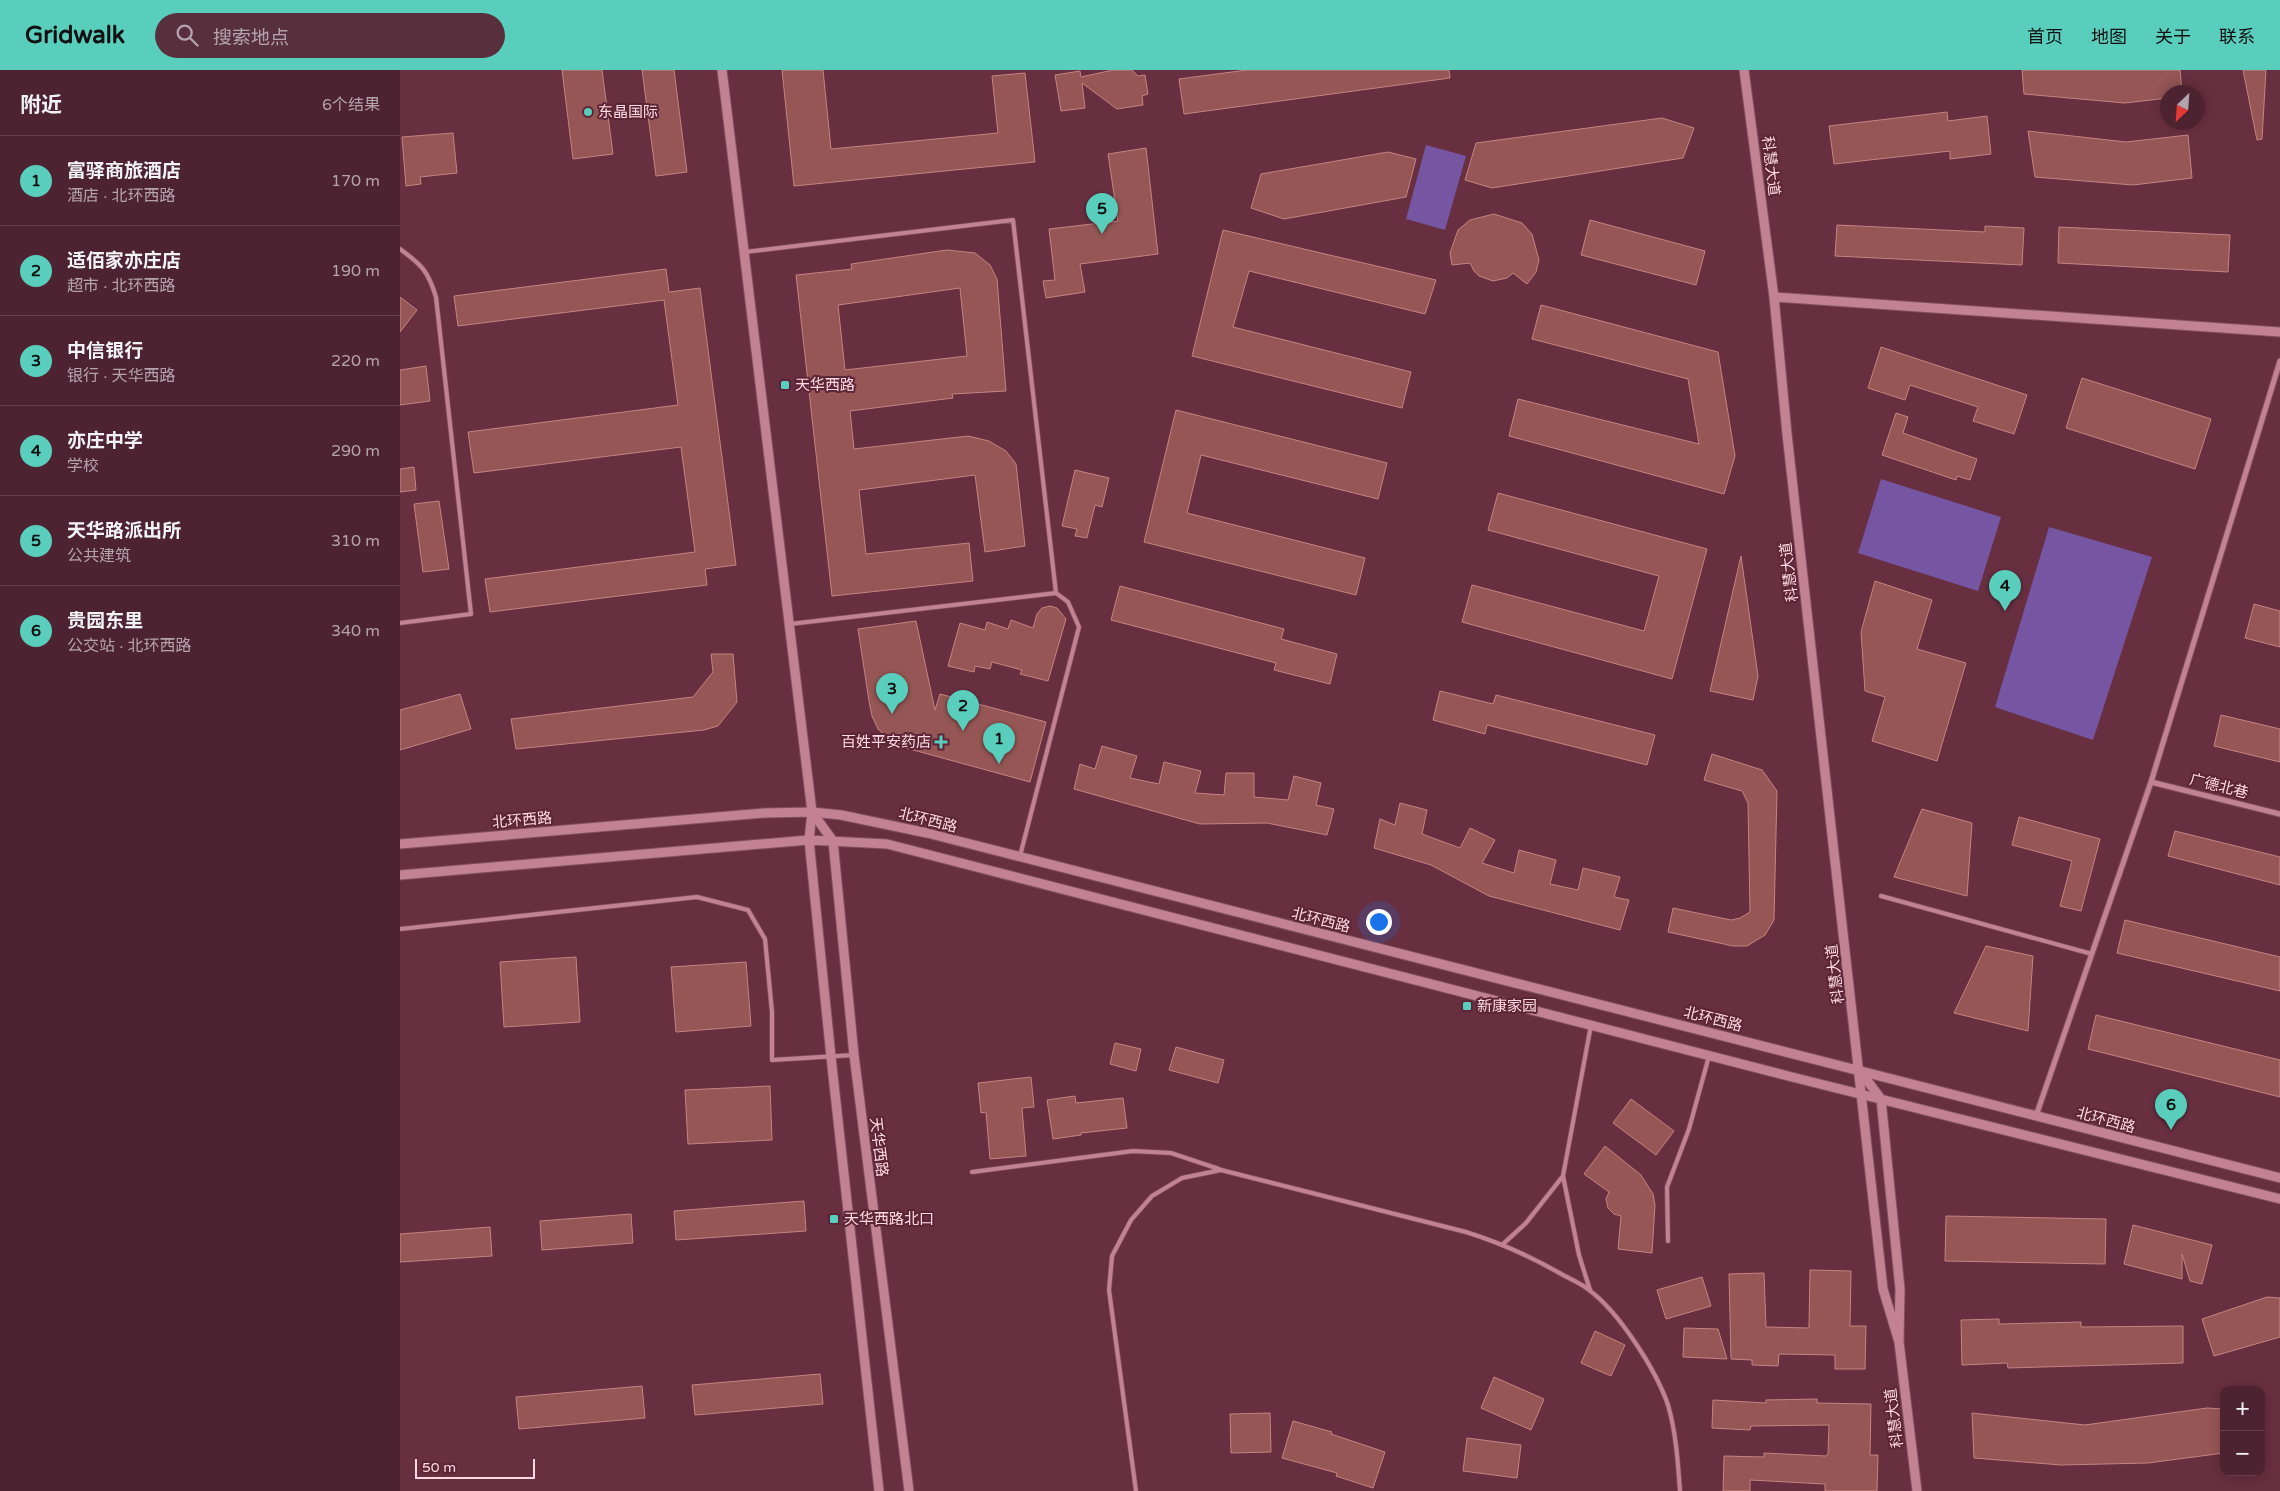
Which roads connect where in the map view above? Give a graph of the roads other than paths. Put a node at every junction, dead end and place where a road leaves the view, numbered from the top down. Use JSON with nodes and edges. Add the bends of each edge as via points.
{"nodes":[{"id":1,"x":722,"y":70,"type":"edge"},
{"id":2,"x":1744,"y":70,"type":"edge"},
{"id":3,"x":400,"y":249,"type":"edge"},
{"id":4,"x":743,"y":253,"type":"junction"},
{"id":5,"x":1774,"y":297,"type":"junction"},
{"id":6,"x":2280,"y":332,"type":"edge"},
{"id":7,"x":2280,"y":361,"type":"edge"},
{"id":8,"x":1056,"y":593,"type":"junction"},
{"id":9,"x":400,"y":623,"type":"edge"},
{"id":10,"x":789,"y":624,"type":"junction"},
{"id":11,"x":2151,"y":782,"type":"junction"},
{"id":12,"x":812,"y":812,"type":"junction"},
{"id":13,"x":2280,"y":814,"type":"edge"},
{"id":14,"x":808,"y":840,"type":"junction"},
{"id":15,"x":833,"y":841,"type":"junction"},
{"id":16,"x":400,"y":844,"type":"edge"},
{"id":17,"x":1019,"y":857,"type":"junction"},
{"id":18,"x":400,"y":874,"type":"edge"},
{"id":19,"x":1881,"y":896,"type":"dead end"},
{"id":20,"x":400,"y":929,"type":"edge"},
{"id":21,"x":2092,"y":954,"type":"junction"},
{"id":22,"x":1592,"y":1025,"type":"junction"},
{"id":23,"x":854,"y":1055,"type":"junction"},
{"id":24,"x":1709,"y":1056,"type":"junction"},
{"id":25,"x":830,"y":1057,"type":"junction"},
{"id":26,"x":1860,"y":1071,"type":"junction"},
{"id":27,"x":1860,"y":1094,"type":"junction"},
{"id":28,"x":1881,"y":1099,"type":"junction"},
{"id":29,"x":2036,"y":1116,"type":"junction"},
{"id":30,"x":1221,"y":1170,"type":"junction"},
{"id":31,"x":972,"y":1172,"type":"dead end"},
{"id":32,"x":1563,"y":1176,"type":"junction"},
{"id":33,"x":2280,"y":1178,"type":"edge"},
{"id":34,"x":2280,"y":1200,"type":"edge"},
{"id":35,"x":1668,"y":1241,"type":"dead end"},
{"id":36,"x":1503,"y":1244,"type":"junction"},
{"id":37,"x":1590,"y":1290,"type":"junction"},
{"id":38,"x":1899,"y":1342,"type":"junction"},
{"id":39,"x":879,"y":1491,"type":"edge"},
{"id":40,"x":909,"y":1491,"type":"edge"},
{"id":41,"x":1136,"y":1491,"type":"edge"},
{"id":42,"x":1680,"y":1491,"type":"edge"},
{"id":43,"x":1917,"y":1491,"type":"edge"}],
"edges":[{"from":1,"to":4,"type":"street"},
{"from":2,"to":5,"type":"street","name":"科慧大道"},
{"from":3,"to":9,"type":"lane","via":[[430,276],[436,297],[471,614]]},
{"from":4,"to":8,"type":"lane","via":[[1012,220]]},
{"from":4,"to":10,"type":"street"},
{"from":5,"to":6,"type":"street"},
{"from":5,"to":26,"type":"street","name":"科慧大道","via":[[1786,434]]},
{"from":7,"to":11,"type":"street"},
{"from":8,"to":10,"type":"lane"},
{"from":8,"to":17,"type":"lane","via":[[1068,602],[1079,628]]},
{"from":10,"to":12,"type":"street"},
{"from":11,"to":13,"type":"street","name":"广德北巷"},
{"from":11,"to":21,"type":"street"},
{"from":12,"to":14,"type":"street"},
{"from":12,"to":15,"type":"street"},
{"from":12,"to":16,"type":"street","name":"北环西路","via":[[765,813]]},
{"from":12,"to":17,"type":"street","name":"北环西路","via":[[881,822]]},
{"from":14,"to":15,"type":"street"},
{"from":14,"to":18,"type":"street"},
{"from":14,"to":25,"type":"street"},
{"from":15,"to":22,"type":"street","via":[[887,844]]},
{"from":15,"to":23,"type":"street","name":"天华西路"},
{"from":17,"to":26,"type":"street","name":"北环西路"},
{"from":19,"to":21,"type":"lane"},
{"from":20,"to":25,"type":"lane","via":[[697,897],[748,910],[765,940],[772,1012],[772,1060]]},
{"from":21,"to":29,"type":"street"},
{"from":22,"to":24,"type":"street"},
{"from":22,"to":32,"type":"lane"},
{"from":23,"to":25,"type":"lane"},
{"from":23,"to":40,"type":"street","name":"天华西路"},
{"from":24,"to":27,"type":"street"},
{"from":24,"to":35,"type":"lane","via":[[1690,1130],[1667,1187]]},
{"from":25,"to":39,"type":"street"},
{"from":26,"to":27,"type":"street","name":"科慧大道"},
{"from":26,"to":28,"type":"street"},
{"from":26,"to":29,"type":"street","name":"北环西路"},
{"from":27,"to":28,"type":"street"},
{"from":27,"to":38,"type":"street","name":"科慧大道","via":[[1883,1289]]},
{"from":28,"to":34,"type":"street"},
{"from":28,"to":38,"type":"street","name":"科慧大道","via":[[1900,1289]]},
{"from":29,"to":33,"type":"street","name":"北环西路"},
{"from":30,"to":31,"type":"lane","via":[[1171,1153],[1133,1151]]},
{"from":30,"to":36,"type":"lane"},
{"from":30,"to":41,"type":"lane","via":[[1182,1178],[1152,1196],[1131,1220],[1112,1256],[1108,1290]]},
{"from":32,"to":36,"type":"lane","via":[[1526,1223]]},
{"from":32,"to":37,"type":"lane","via":[[1579,1256]]},
{"from":36,"to":37,"type":"lane"},
{"from":37,"to":42,"type":"lane","via":[[1619,1321],[1652,1368],[1668,1405]]},
{"from":38,"to":43,"type":"street","name":"科慧大道"}]}
